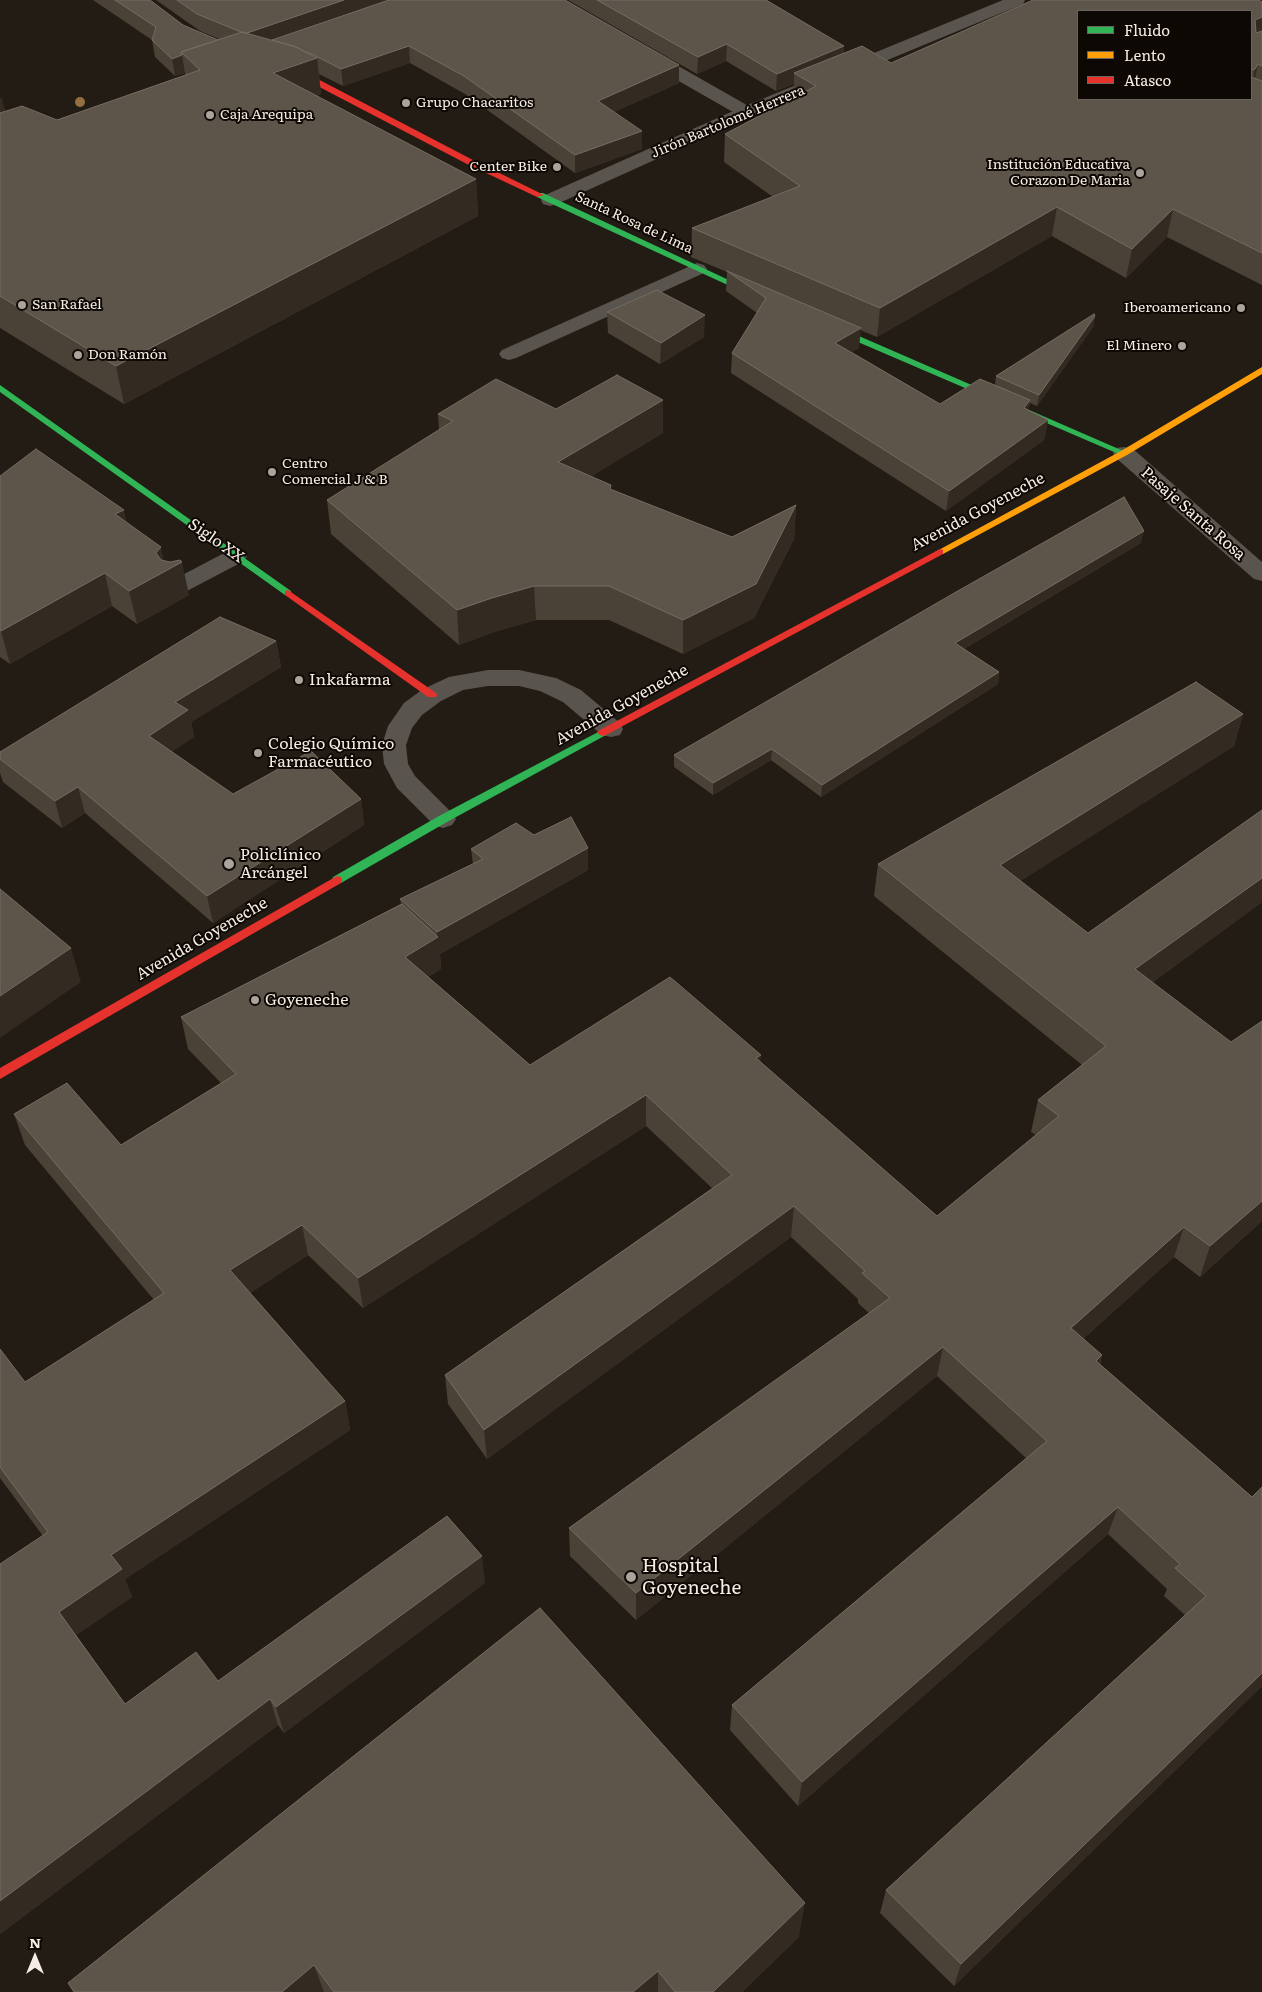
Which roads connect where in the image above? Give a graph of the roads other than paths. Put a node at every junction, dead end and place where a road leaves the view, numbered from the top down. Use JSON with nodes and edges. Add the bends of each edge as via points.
{"nodes":[{"id":1,"x":1017,"y":0,"type":"edge"},
{"id":2,"x":628,"y":44,"type":"edge"},
{"id":3,"x":272,"y":66,"type":"edge"},
{"id":4,"x":746,"y":112,"type":"junction"},
{"id":5,"x":550,"y":200,"type":"junction"},
{"id":6,"x":697,"y":269,"type":"junction"},
{"id":7,"x":769,"y":300,"type":"edge"},
{"id":8,"x":814,"y":320,"type":"edge"},
{"id":9,"x":509,"y":354,"type":"dead end"},
{"id":10,"x":1262,"y":370,"type":"edge"},
{"id":11,"x":0,"y":388,"type":"edge"},
{"id":12,"x":1124,"y":453,"type":"junction"},
{"id":13,"x":236,"y":556,"type":"junction"},
{"id":14,"x":1262,"y":574,"type":"edge"},
{"id":15,"x":177,"y":587,"type":"dead end"},
{"id":16,"x":432,"y":695,"type":"junction"},
{"id":17,"x":610,"y":728,"type":"junction"},
{"id":18,"x":443,"y":819,"type":"junction"},
{"id":19,"x":0,"y":1074,"type":"edge"}],
"edges":[{"from":1,"to":4,"type":"street","name":"Jirón Bartolomé Herrera"},
{"from":2,"to":4,"type":"street"},
{"from":3,"to":5,"type":"street","name":"Santa Rosa de Lima","via":[[307,77]]},
{"from":4,"to":5,"type":"street","name":"Jirón Bartolomé Herrera"},
{"from":5,"to":6,"type":"street","name":"Santa Rosa de Lima"},
{"from":6,"to":7,"type":"street","name":"Santa Rosa de Lima"},
{"from":6,"to":9,"type":"street"},
{"from":8,"to":12,"type":"street"},
{"from":10,"to":12,"type":"street","name":"Avenida Goyeneche"},
{"from":11,"to":13,"type":"street","name":"Siglo XX"},
{"from":12,"to":14,"type":"street","name":"Pasaje Santa Rosa"},
{"from":12,"to":17,"type":"street","name":"Avenida Goyeneche"},
{"from":13,"to":15,"type":"street"},
{"from":13,"to":16,"type":"street","name":"Siglo XX"},
{"from":16,"to":17,"type":"street","via":[[458,683],[488,678],[519,678],[547,684],[572,696]]},
{"from":16,"to":18,"type":"street","via":[[413,709],[400,726],[394,745],[396,764],[406,782]]},
{"from":17,"to":18,"type":"street","name":"Avenida Goyeneche"},
{"from":18,"to":19,"type":"street","name":"Avenida Goyeneche"}]}
